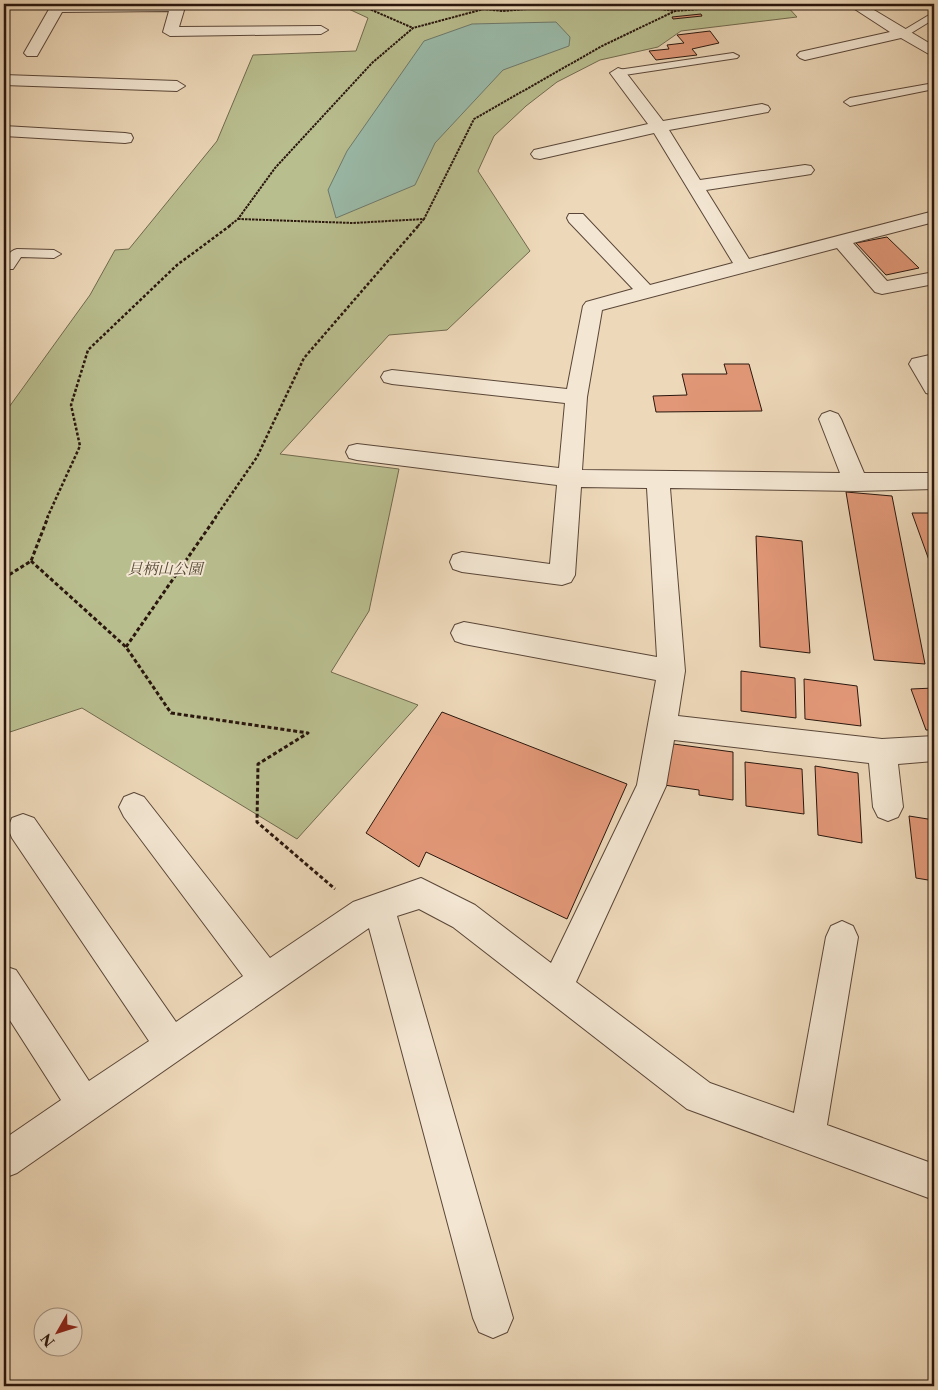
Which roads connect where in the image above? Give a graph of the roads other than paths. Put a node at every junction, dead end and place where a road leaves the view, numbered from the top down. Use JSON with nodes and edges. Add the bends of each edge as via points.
{"nodes":[{"id":1,"x":854,"y":4,"type":"edge"},
{"id":2,"x":58,"y":6,"type":"edge"},
{"id":3,"x":934,"y":15,"type":"edge"},
{"id":4,"x":321,"y":30,"type":"dead end"},
{"id":5,"x":904,"y":33,"type":"junction"},
{"id":6,"x":934,"y":52,"type":"edge"},
{"id":7,"x":32,"y":53,"type":"dead end"},
{"id":8,"x":805,"y":55,"type":"dead end"},
{"id":9,"x":733,"y":56,"type":"dead end"},
{"id":10,"x":618,"y":73,"type":"joint"},
{"id":11,"x":4,"y":80,"type":"edge"},
{"id":12,"x":176,"y":86,"type":"dead end"},
{"id":13,"x":934,"y":86,"type":"edge"},
{"id":14,"x":850,"y":102,"type":"dead end"},
{"id":15,"x":762,"y":109,"type":"dead end"},
{"id":16,"x":659,"y":127,"type":"junction"},
{"id":17,"x":4,"y":131,"type":"edge"},
{"id":18,"x":125,"y":138,"type":"dead end"},
{"id":19,"x":540,"y":154,"type":"dead end"},
{"id":20,"x":805,"y":170,"type":"dead end"},
{"id":21,"x":695,"y":186,"type":"junction"},
{"id":22,"x":934,"y":216,"type":"edge"},
{"id":23,"x":576,"y":218,"type":"dead end"},
{"id":24,"x":841,"y":241,"type":"junction"},
{"id":25,"x":54,"y":254,"type":"dead end"},
{"id":26,"x":4,"y":266,"type":"edge"},
{"id":27,"x":744,"y":266,"type":"junction"},
{"id":28,"x":934,"y":278,"type":"edge"},
{"id":29,"x":646,"y":292,"type":"junction"},
{"id":30,"x":934,"y":361,"type":"edge"},
{"id":31,"x":392,"y":377,"type":"dead end"},
{"id":32,"x":934,"y":388,"type":"edge"},
{"id":33,"x":576,"y":397,"type":"junction"},
{"id":34,"x":830,"y":419,"type":"dead end"},
{"id":35,"x":357,"y":452,"type":"dead end"},
{"id":36,"x":571,"y":478,"type":"junction"},
{"id":37,"x":658,"y":481,"type":"junction"},
{"id":38,"x":934,"y":481,"type":"edge"},
{"id":39,"x":856,"y":482,"type":"junction"},
{"id":40,"x":462,"y":562,"type":"dead end"},
{"id":41,"x":464,"y":634,"type":"dead end"},
{"id":42,"x":671,"y":671,"type":"junction"},
{"id":43,"x":663,"y":726,"type":"junction"},
{"id":44,"x":934,"y":749,"type":"edge"},
{"id":45,"x":882,"y":752,"type":"junction"},
{"id":46,"x":888,"y":806,"type":"dead end"},
{"id":47,"x":134,"y":807,"type":"dead end"},
{"id":48,"x":23,"y":828,"type":"dead end"},
{"id":49,"x":372,"y":910,"type":"junction"},
{"id":50,"x":842,"y":937,"type":"dead end"},
{"id":51,"x":266,"y":980,"type":"junction"},
{"id":52,"x":4,"y":982,"type":"edge"},
{"id":53,"x":556,"y":988,"type":"junction"},
{"id":54,"x":171,"y":1044,"type":"junction"},
{"id":55,"x":84,"y":1104,"type":"junction"},
{"id":56,"x":808,"y":1135,"type":"junction"},
{"id":57,"x":4,"y":1160,"type":"edge"},
{"id":58,"x":934,"y":1182,"type":"edge"},
{"id":59,"x":493,"y":1318,"type":"dead end"}],
"edges":[{"from":1,"to":5,"type":"street"},
{"from":2,"to":4,"type":"street","via":[[178,7],[170,32]]},
{"from":2,"to":7,"type":"street"},
{"from":3,"to":5,"type":"lane"},
{"from":5,"to":6,"type":"street"},
{"from":5,"to":8,"type":"street"},
{"from":9,"to":10,"type":"lane"},
{"from":10,"to":16,"type":"street"},
{"from":11,"to":12,"type":"street"},
{"from":13,"to":14,"type":"lane"},
{"from":15,"to":16,"type":"street"},
{"from":16,"to":19,"type":"street"},
{"from":16,"to":21,"type":"street"},
{"from":17,"to":18,"type":"street"},
{"from":20,"to":21,"type":"street"},
{"from":21,"to":27,"type":"street"},
{"from":22,"to":24,"type":"street"},
{"from":23,"to":29,"type":"street"},
{"from":24,"to":27,"type":"street"},
{"from":24,"to":28,"type":"street","via":[[882,288]]},
{"from":25,"to":26,"type":"lane","via":[[17,253],[8,266]]},
{"from":27,"to":29,"type":"street"},
{"from":29,"to":33,"type":"street","via":[[593,306]]},
{"from":30,"to":32,"type":"street","via":[[920,364]]},
{"from":31,"to":33,"type":"street"},
{"from":33,"to":36,"type":"street"},
{"from":34,"to":39,"type":"street"},
{"from":35,"to":36,"type":"street"},
{"from":36,"to":37,"type":"street"},
{"from":36,"to":40,"type":"street","via":[[562,575]]},
{"from":37,"to":39,"type":"street"},
{"from":37,"to":42,"type":"street"},
{"from":38,"to":39,"type":"street"},
{"from":41,"to":42,"type":"street"},
{"from":42,"to":43,"type":"street"},
{"from":43,"to":45,"type":"street"},
{"from":43,"to":53,"type":"street","via":[[651,786]]},
{"from":44,"to":45,"type":"street"},
{"from":45,"to":46,"type":"street"},
{"from":47,"to":51,"type":"street"},
{"from":48,"to":54,"type":"street"},
{"from":49,"to":51,"type":"street"},
{"from":49,"to":53,"type":"street","via":[[421,893],[464,916]]},
{"from":49,"to":59,"type":"street"},
{"from":50,"to":56,"type":"street"},
{"from":51,"to":54,"type":"street"},
{"from":52,"to":55,"type":"street"},
{"from":53,"to":56,"type":"street","via":[[699,1097]]},
{"from":54,"to":55,"type":"street"},
{"from":55,"to":57,"type":"street"},
{"from":56,"to":58,"type":"street"}]}
